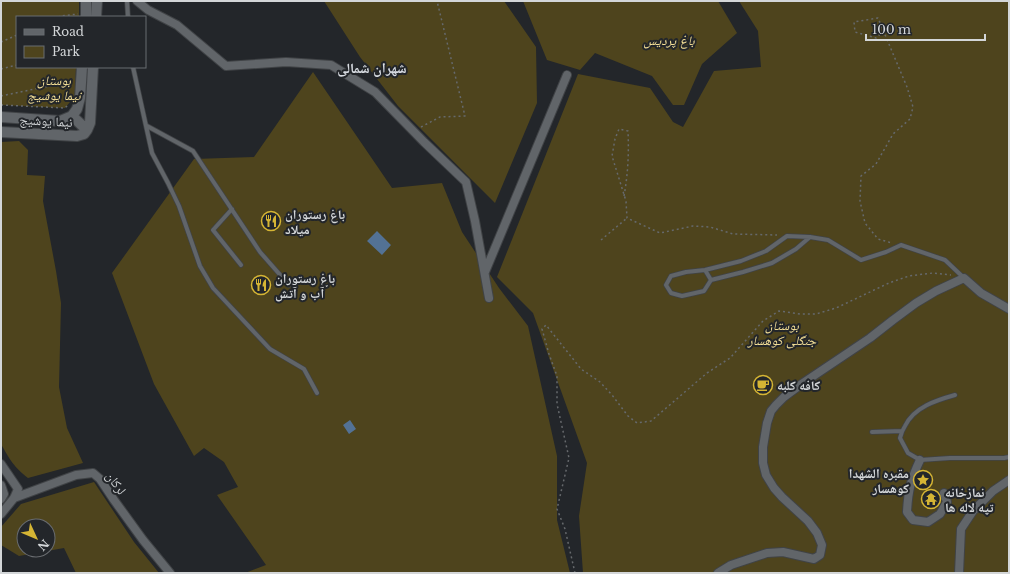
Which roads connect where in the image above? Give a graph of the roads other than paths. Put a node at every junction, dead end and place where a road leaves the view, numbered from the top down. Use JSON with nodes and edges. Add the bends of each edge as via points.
{"nodes":[{"id":1,"x":86,"y":1,"type":"edge"},
{"id":2,"x":97,"y":1,"type":"edge"},
{"id":3,"x":127,"y":1,"type":"edge"},
{"id":4,"x":137,"y":1,"type":"edge"},
{"id":5,"x":82,"y":15,"type":"edge"},
{"id":6,"x":96,"y":16,"type":"edge"},
{"id":7,"x":128,"y":16,"type":"edge"},
{"id":8,"x":82,"y":68,"type":"edge"},
{"id":9,"x":93,"y":68,"type":"edge"},
{"id":10,"x":133,"y":68,"type":"edge"},
{"id":11,"x":567,"y":75,"type":"dead end"},
{"id":12,"x":72,"y":116,"type":"junction"},
{"id":13,"x":1,"y":117,"type":"edge"},
{"id":14,"x":147,"y":126,"type":"junction"},
{"id":15,"x":88,"y":130,"type":"junction"},
{"id":16,"x":1,"y":132,"type":"edge"},
{"id":17,"x":232,"y":209,"type":"junction"},
{"id":18,"x":810,"y":237,"type":"junction"},
{"id":19,"x":241,"y":265,"type":"dead end"},
{"id":20,"x":705,"y":270,"type":"junction"},
{"id":21,"x":485,"y":273,"type":"junction"},
{"id":22,"x":964,"y":278,"type":"junction"},
{"id":23,"x":710,"y":280,"type":"junction"},
{"id":24,"x":289,"y":285,"type":"dead end"},
{"id":25,"x":489,"y":298,"type":"dead end"},
{"id":26,"x":1009,"y":308,"type":"edge"},
{"id":27,"x":317,"y":393,"type":"dead end"},
{"id":28,"x":955,"y":395,"type":"dead end"},
{"id":29,"x":902,"y":431,"type":"junction"},
{"id":30,"x":872,"y":432,"type":"dead end"},
{"id":31,"x":1009,"y":457,"type":"edge"},
{"id":32,"x":920,"y":460,"type":"junction"},
{"id":33,"x":1,"y":464,"type":"edge"},
{"id":34,"x":1009,"y":480,"type":"edge"},
{"id":35,"x":1,"y":485,"type":"edge"},
{"id":36,"x":944,"y":493,"type":"dead end"},
{"id":37,"x":1,"y":498,"type":"edge"},
{"id":38,"x":14,"y":498,"type":"junction"},
{"id":39,"x":1,"y":514,"type":"edge"},
{"id":40,"x":170,"y":573,"type":"edge"},
{"id":41,"x":718,"y":573,"type":"edge"},
{"id":42,"x":959,"y":573,"type":"edge"}],
"edges":[{"from":1,"to":5,"type":"street"},
{"from":2,"to":6,"type":"street"},
{"from":3,"to":7,"type":"lane"},
{"from":4,"to":21,"type":"street","via":[[148,10],[177,25],[226,66],[286,62],[331,65],[375,92],[466,182]]},
{"from":8,"to":12,"type":"street","via":[[80,98]]},
{"from":9,"to":15,"type":"street"},
{"from":10,"to":14,"type":"lane"},
{"from":11,"to":21,"type":"street"},
{"from":12,"to":13,"type":"street","name":"نیما یوشیج","via":[[60,121]]},
{"from":12,"to":15,"type":"street"},
{"from":14,"to":17,"type":"lane","via":[[193,150]]},
{"from":14,"to":27,"type":"lane","via":[[152,153],[179,206],[200,266],[213,288],[270,349],[304,369]]},
{"from":15,"to":16,"type":"street","name":"نیما یوشیج","via":[[77,136]]},
{"from":17,"to":19,"type":"lane","via":[[213,230]]},
{"from":17,"to":24,"type":"lane","via":[[260,252]]},
{"from":18,"to":20,"type":"lane","via":[[787,236],[766,251],[741,261]]},
{"from":18,"to":22,"type":"lane","via":[[828,240],[861,260],[901,245],[945,260]]},
{"from":18,"to":23,"type":"lane","via":[[772,263]]},
{"from":20,"to":23,"type":"lane"},
{"from":20,"to":23,"type":"lane","via":[[671,276],[666,285],[671,293],[682,296],[704,290]]},
{"from":21,"to":25,"type":"street"},
{"from":22,"to":26,"type":"street","via":[[981,293]]},
{"from":22,"to":41,"type":"street","via":[[916,303],[784,397],[772,411],[763,447],[766,475],[782,497],[818,533],[822,545],[820,554],[814,559],[783,552],[767,553],[731,565]]},
{"from":28,"to":29,"type":"lane","via":[[936,400],[916,412]]},
{"from":29,"to":30,"type":"lane"},
{"from":29,"to":32,"type":"lane","via":[[900,438],[908,453]]},
{"from":31,"to":32,"type":"lane"},
{"from":32,"to":36,"type":"street","via":[[912,477],[908,496],[907,512],[913,520],[928,522],[940,514],[947,502]]},
{"from":33,"to":38,"type":"street","via":[[18,489]]},
{"from":34,"to":42,"type":"street","via":[[973,510],[961,529]]},
{"from":35,"to":37,"type":"street","via":[[4,494]]},
{"from":38,"to":39,"type":"street"},
{"from":38,"to":40,"type":"street","name":"لرکان","via":[[76,475],[93,473]]}]}
